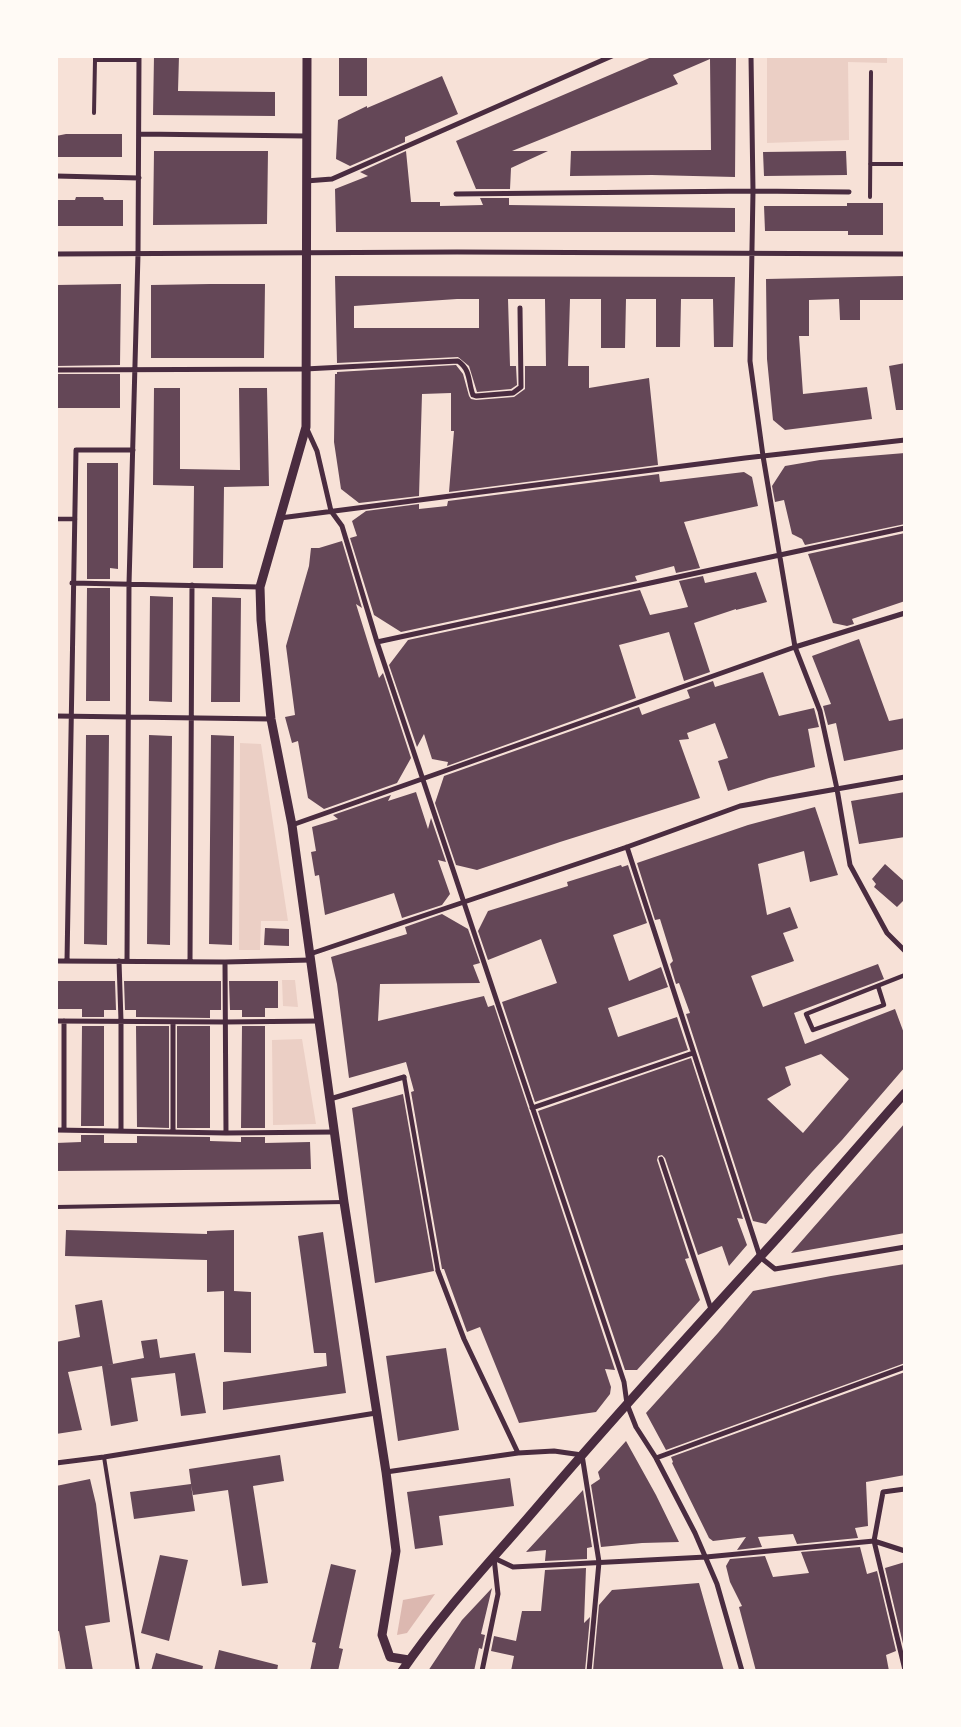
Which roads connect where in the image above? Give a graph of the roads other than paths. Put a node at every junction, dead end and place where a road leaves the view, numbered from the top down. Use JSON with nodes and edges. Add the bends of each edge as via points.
{"nodes":[{"id":1,"x":306,"y":56,"type":"edge"},
{"id":2,"x":612,"y":56,"type":"edge"},
{"id":3,"x":751,"y":56,"type":"edge"},
{"id":4,"x":95,"y":58,"type":"edge"},
{"id":5,"x":139,"y":58,"type":"edge"},
{"id":6,"x":871,"y":72,"type":"dead end"},
{"id":7,"x":94,"y":113,"type":"dead end"},
{"id":8,"x":140,"y":134,"type":"junction"},
{"id":9,"x":306,"y":136,"type":"junction"},
{"id":10,"x":870,"y":164,"type":"junction"},
{"id":11,"x":905,"y":164,"type":"edge"},
{"id":12,"x":56,"y":176,"type":"edge"},
{"id":13,"x":139,"y":178,"type":"junction"},
{"id":14,"x":305,"y":181,"type":"junction"},
{"id":15,"x":753,"y":191,"type":"junction"},
{"id":16,"x":849,"y":192,"type":"dead end"},
{"id":17,"x":456,"y":194,"type":"dead end"},
{"id":18,"x":870,"y":197,"type":"dead end"},
{"id":19,"x":56,"y":254,"type":"edge"},
{"id":20,"x":138,"y":254,"type":"junction"},
{"id":21,"x":306,"y":254,"type":"junction"},
{"id":22,"x":751,"y":254,"type":"junction"},
{"id":23,"x":905,"y":254,"type":"edge"},
{"id":24,"x":520,"y":308,"type":"dead end"},
{"id":25,"x":305,"y":369,"type":"junction"},
{"id":26,"x":56,"y":370,"type":"edge"},
{"id":27,"x":136,"y":370,"type":"junction"},
{"id":28,"x":306,"y":427,"type":"junction"},
{"id":29,"x":905,"y":440,"type":"edge"},
{"id":30,"x":133,"y":450,"type":"junction"},
{"id":31,"x":762,"y":456,"type":"junction"},
{"id":32,"x":331,"y":511,"type":"junction"},
{"id":33,"x":280,"y":518,"type":"junction"},
{"id":34,"x":56,"y":519,"type":"edge"},
{"id":35,"x":75,"y":519,"type":"junction"},
{"id":36,"x":905,"y":528,"type":"edge"},
{"id":37,"x":780,"y":555,"type":"junction"},
{"id":38,"x":72,"y":583,"type":"junction"},
{"id":39,"x":129,"y":584,"type":"junction"},
{"id":40,"x":192,"y":586,"type":"junction"},
{"id":41,"x":260,"y":587,"type":"junction"},
{"id":42,"x":905,"y":613,"type":"edge"},
{"id":43,"x":377,"y":642,"type":"junction"},
{"id":44,"x":795,"y":647,"type":"junction"},
{"id":45,"x":56,"y":716,"type":"edge"},
{"id":46,"x":72,"y":717,"type":"junction"},
{"id":47,"x":127,"y":718,"type":"junction"},
{"id":48,"x":190,"y":719,"type":"junction"},
{"id":49,"x":271,"y":719,"type":"junction"},
{"id":50,"x":905,"y":777,"type":"edge"},
{"id":51,"x":423,"y":779,"type":"junction"},
{"id":52,"x":837,"y":789,"type":"junction"},
{"id":53,"x":292,"y":824,"type":"junction"},
{"id":54,"x":627,"y":847,"type":"junction"},
{"id":55,"x":464,"y":903,"type":"junction"},
{"id":56,"x":905,"y":952,"type":"edge"},
{"id":57,"x":311,"y":957,"type":"junction"},
{"id":58,"x":56,"y":961,"type":"edge"},
{"id":59,"x":67,"y":961,"type":"junction"},
{"id":60,"x":119,"y":961,"type":"junction"},
{"id":61,"x":128,"y":961,"type":"junction"},
{"id":62,"x":190,"y":961,"type":"junction"},
{"id":63,"x":225,"y":962,"type":"junction"},
{"id":64,"x":905,"y":975,"type":"edge"},
{"id":65,"x":878,"y":986,"type":"junction"},
{"id":66,"x":56,"y":1021,"type":"edge"},
{"id":67,"x":64,"y":1021,"type":"junction"},
{"id":68,"x":121,"y":1021,"type":"junction"},
{"id":69,"x":319,"y":1021,"type":"junction"},
{"id":70,"x":173,"y":1022,"type":"junction"},
{"id":71,"x":225,"y":1022,"type":"junction"},
{"id":72,"x":693,"y":1053,"type":"junction"},
{"id":73,"x":404,"y":1077,"type":"joint"},
{"id":74,"x":905,"y":1094,"type":"edge"},
{"id":75,"x":330,"y":1099,"type":"junction"},
{"id":76,"x":532,"y":1108,"type":"junction"},
{"id":77,"x":56,"y":1130,"type":"edge"},
{"id":78,"x":64,"y":1130,"type":"junction"},
{"id":79,"x":121,"y":1131,"type":"junction"},
{"id":80,"x":173,"y":1131,"type":"junction"},
{"id":81,"x":335,"y":1132,"type":"junction"},
{"id":82,"x":226,"y":1133,"type":"junction"},
{"id":83,"x":661,"y":1159,"type":"dead end"},
{"id":84,"x":344,"y":1202,"type":"junction"},
{"id":85,"x":56,"y":1207,"type":"edge"},
{"id":86,"x":905,"y":1247,"type":"edge"},
{"id":87,"x":760,"y":1257,"type":"junction"},
{"id":88,"x":438,"y":1271,"type":"joint"},
{"id":89,"x":711,"y":1309,"type":"junction"},
{"id":90,"x":905,"y":1367,"type":"edge"},
{"id":91,"x":627,"y":1404,"type":"junction"},
{"id":92,"x":376,"y":1413,"type":"junction"},
{"id":93,"x":518,"y":1453,"type":"junction"},
{"id":94,"x":582,"y":1455,"type":"junction"},
{"id":95,"x":104,"y":1457,"type":"junction"},
{"id":96,"x":656,"y":1458,"type":"junction"},
{"id":97,"x":56,"y":1463,"type":"edge"},
{"id":98,"x":386,"y":1472,"type":"junction"},
{"id":99,"x":905,"y":1489,"type":"edge"},
{"id":100,"x":874,"y":1541,"type":"junction"},
{"id":101,"x":905,"y":1551,"type":"edge"},
{"id":102,"x":706,"y":1557,"type":"junction"},
{"id":103,"x":494,"y":1558,"type":"junction"},
{"id":104,"x":600,"y":1562,"type":"junction"},
{"id":105,"x":409,"y":1660,"type":"junction"},
{"id":106,"x":905,"y":1670,"type":"edge"},
{"id":107,"x":138,"y":1671,"type":"edge"},
{"id":108,"x":402,"y":1671,"type":"edge"},
{"id":109,"x":482,"y":1671,"type":"edge"},
{"id":110,"x":589,"y":1671,"type":"edge"},
{"id":111,"x":742,"y":1671,"type":"edge"}],
"edges":[{"from":1,"to":9,"type":"street"},
{"from":2,"to":14,"type":"street","via":[[332,179]]},
{"from":3,"to":15,"type":"street"},
{"from":4,"to":5,"type":"lane"},
{"from":4,"to":7,"type":"lane"},
{"from":5,"to":8,"type":"street"},
{"from":6,"to":10,"type":"lane"},
{"from":8,"to":9,"type":"street"},
{"from":8,"to":13,"type":"street"},
{"from":9,"to":14,"type":"street"},
{"from":10,"to":11,"type":"lane"},
{"from":10,"to":18,"type":"lane"},
{"from":12,"to":13,"type":"street"},
{"from":13,"to":20,"type":"street"},
{"from":14,"to":21,"type":"street"},
{"from":15,"to":16,"type":"street"},
{"from":15,"to":17,"type":"street"},
{"from":15,"to":22,"type":"street"},
{"from":19,"to":20,"type":"street"},
{"from":20,"to":21,"type":"street"},
{"from":20,"to":27,"type":"street"},
{"from":21,"to":22,"type":"street"},
{"from":21,"to":25,"type":"street"},
{"from":22,"to":23,"type":"street"},
{"from":22,"to":31,"type":"street","via":[[750,361]]},
{"from":24,"to":25,"type":"street","via":[[521,387],[513,393],[473,395],[468,371],[458,361]]},
{"from":25,"to":27,"type":"street"},
{"from":25,"to":28,"type":"street"},
{"from":26,"to":27,"type":"street"},
{"from":27,"to":30,"type":"street"},
{"from":28,"to":32,"type":"street","via":[[317,451]]},
{"from":28,"to":33,"type":"street"},
{"from":29,"to":31,"type":"street"},
{"from":30,"to":35,"type":"street","via":[[76,450]]},
{"from":30,"to":39,"type":"street"},
{"from":31,"to":32,"type":"street"},
{"from":31,"to":37,"type":"street"},
{"from":32,"to":33,"type":"street"},
{"from":32,"to":43,"type":"street","via":[[342,526]]},
{"from":33,"to":41,"type":"street"},
{"from":34,"to":35,"type":"street"},
{"from":35,"to":38,"type":"street"},
{"from":36,"to":37,"type":"street"},
{"from":37,"to":43,"type":"street"},
{"from":37,"to":44,"type":"street"},
{"from":38,"to":39,"type":"street"},
{"from":38,"to":46,"type":"street"},
{"from":39,"to":40,"type":"street"},
{"from":39,"to":47,"type":"street"},
{"from":40,"to":41,"type":"street"},
{"from":40,"to":48,"type":"street"},
{"from":41,"to":49,"type":"street","via":[[260,620]]},
{"from":42,"to":44,"type":"street"},
{"from":43,"to":51,"type":"street"},
{"from":44,"to":51,"type":"street"},
{"from":44,"to":52,"type":"street","via":[[820,711]]},
{"from":45,"to":46,"type":"street"},
{"from":46,"to":47,"type":"street"},
{"from":46,"to":59,"type":"street"},
{"from":47,"to":48,"type":"street"},
{"from":47,"to":61,"type":"street"},
{"from":48,"to":49,"type":"street"},
{"from":48,"to":62,"type":"street"},
{"from":49,"to":53,"type":"street"},
{"from":50,"to":52,"type":"street"},
{"from":51,"to":53,"type":"street"},
{"from":51,"to":55,"type":"street"},
{"from":52,"to":54,"type":"street","via":[[740,806]]},
{"from":52,"to":56,"type":"street","via":[[850,864],[887,933]]},
{"from":53,"to":57,"type":"street"},
{"from":54,"to":55,"type":"street"},
{"from":54,"to":72,"type":"street"},
{"from":55,"to":57,"type":"street"},
{"from":55,"to":76,"type":"street"},
{"from":57,"to":63,"type":"street"},
{"from":57,"to":69,"type":"street"},
{"from":58,"to":59,"type":"street"},
{"from":59,"to":60,"type":"street"},
{"from":60,"to":61,"type":"street"},
{"from":60,"to":68,"type":"street"},
{"from":61,"to":62,"type":"street"},
{"from":62,"to":63,"type":"street"},
{"from":63,"to":71,"type":"street"},
{"from":64,"to":65,"type":"street"},
{"from":65,"to":65,"type":"street","via":[[806,1014],[813,1030],[884,1005]]},
{"from":66,"to":67,"type":"street"},
{"from":67,"to":68,"type":"street"},
{"from":67,"to":78,"type":"street"},
{"from":68,"to":70,"type":"street"},
{"from":68,"to":79,"type":"street"},
{"from":69,"to":71,"type":"street"},
{"from":69,"to":75,"type":"street"},
{"from":70,"to":71,"type":"street"},
{"from":70,"to":80,"type":"street"},
{"from":71,"to":82,"type":"street"},
{"from":72,"to":76,"type":"street"},
{"from":72,"to":87,"type":"street"},
{"from":73,"to":75,"type":"street"},
{"from":73,"to":88,"type":"street"},
{"from":74,"to":87,"type":"street"},
{"from":75,"to":81,"type":"street"},
{"from":76,"to":91,"type":"street","via":[[624,1382]]},
{"from":77,"to":78,"type":"street"},
{"from":78,"to":79,"type":"street"},
{"from":79,"to":80,"type":"street"},
{"from":80,"to":82,"type":"street"},
{"from":81,"to":82,"type":"street"},
{"from":81,"to":84,"type":"street"},
{"from":83,"to":89,"type":"street"},
{"from":84,"to":85,"type":"lane"},
{"from":84,"to":92,"type":"street"},
{"from":86,"to":87,"type":"street","via":[[775,1269]]},
{"from":87,"to":89,"type":"street"},
{"from":88,"to":93,"type":"street","via":[[464,1339]]},
{"from":89,"to":91,"type":"street"},
{"from":90,"to":96,"type":"street"},
{"from":91,"to":94,"type":"street"},
{"from":91,"to":96,"type":"street","via":[[636,1427]]},
{"from":92,"to":95,"type":"street"},
{"from":92,"to":98,"type":"street"},
{"from":93,"to":94,"type":"street","via":[[554,1451]]},
{"from":93,"to":98,"type":"street"},
{"from":94,"to":103,"type":"street"},
{"from":94,"to":104,"type":"street"},
{"from":95,"to":97,"type":"street"},
{"from":95,"to":107,"type":"lane"},
{"from":96,"to":102,"type":"street"},
{"from":98,"to":105,"type":"street","via":[[396,1551],[382,1635],[390,1657]]},
{"from":99,"to":100,"type":"street","via":[[883,1492]]},
{"from":100,"to":101,"type":"street"},
{"from":100,"to":102,"type":"street"},
{"from":100,"to":106,"type":"street"},
{"from":102,"to":104,"type":"street"},
{"from":102,"to":111,"type":"street","via":[[718,1584]]},
{"from":103,"to":104,"type":"street","via":[[512,1567]]},
{"from":103,"to":105,"type":"street","via":[[466,1587]]},
{"from":103,"to":109,"type":"street","via":[[498,1594]]},
{"from":104,"to":110,"type":"street"},
{"from":105,"to":108,"type":"street"}]}
